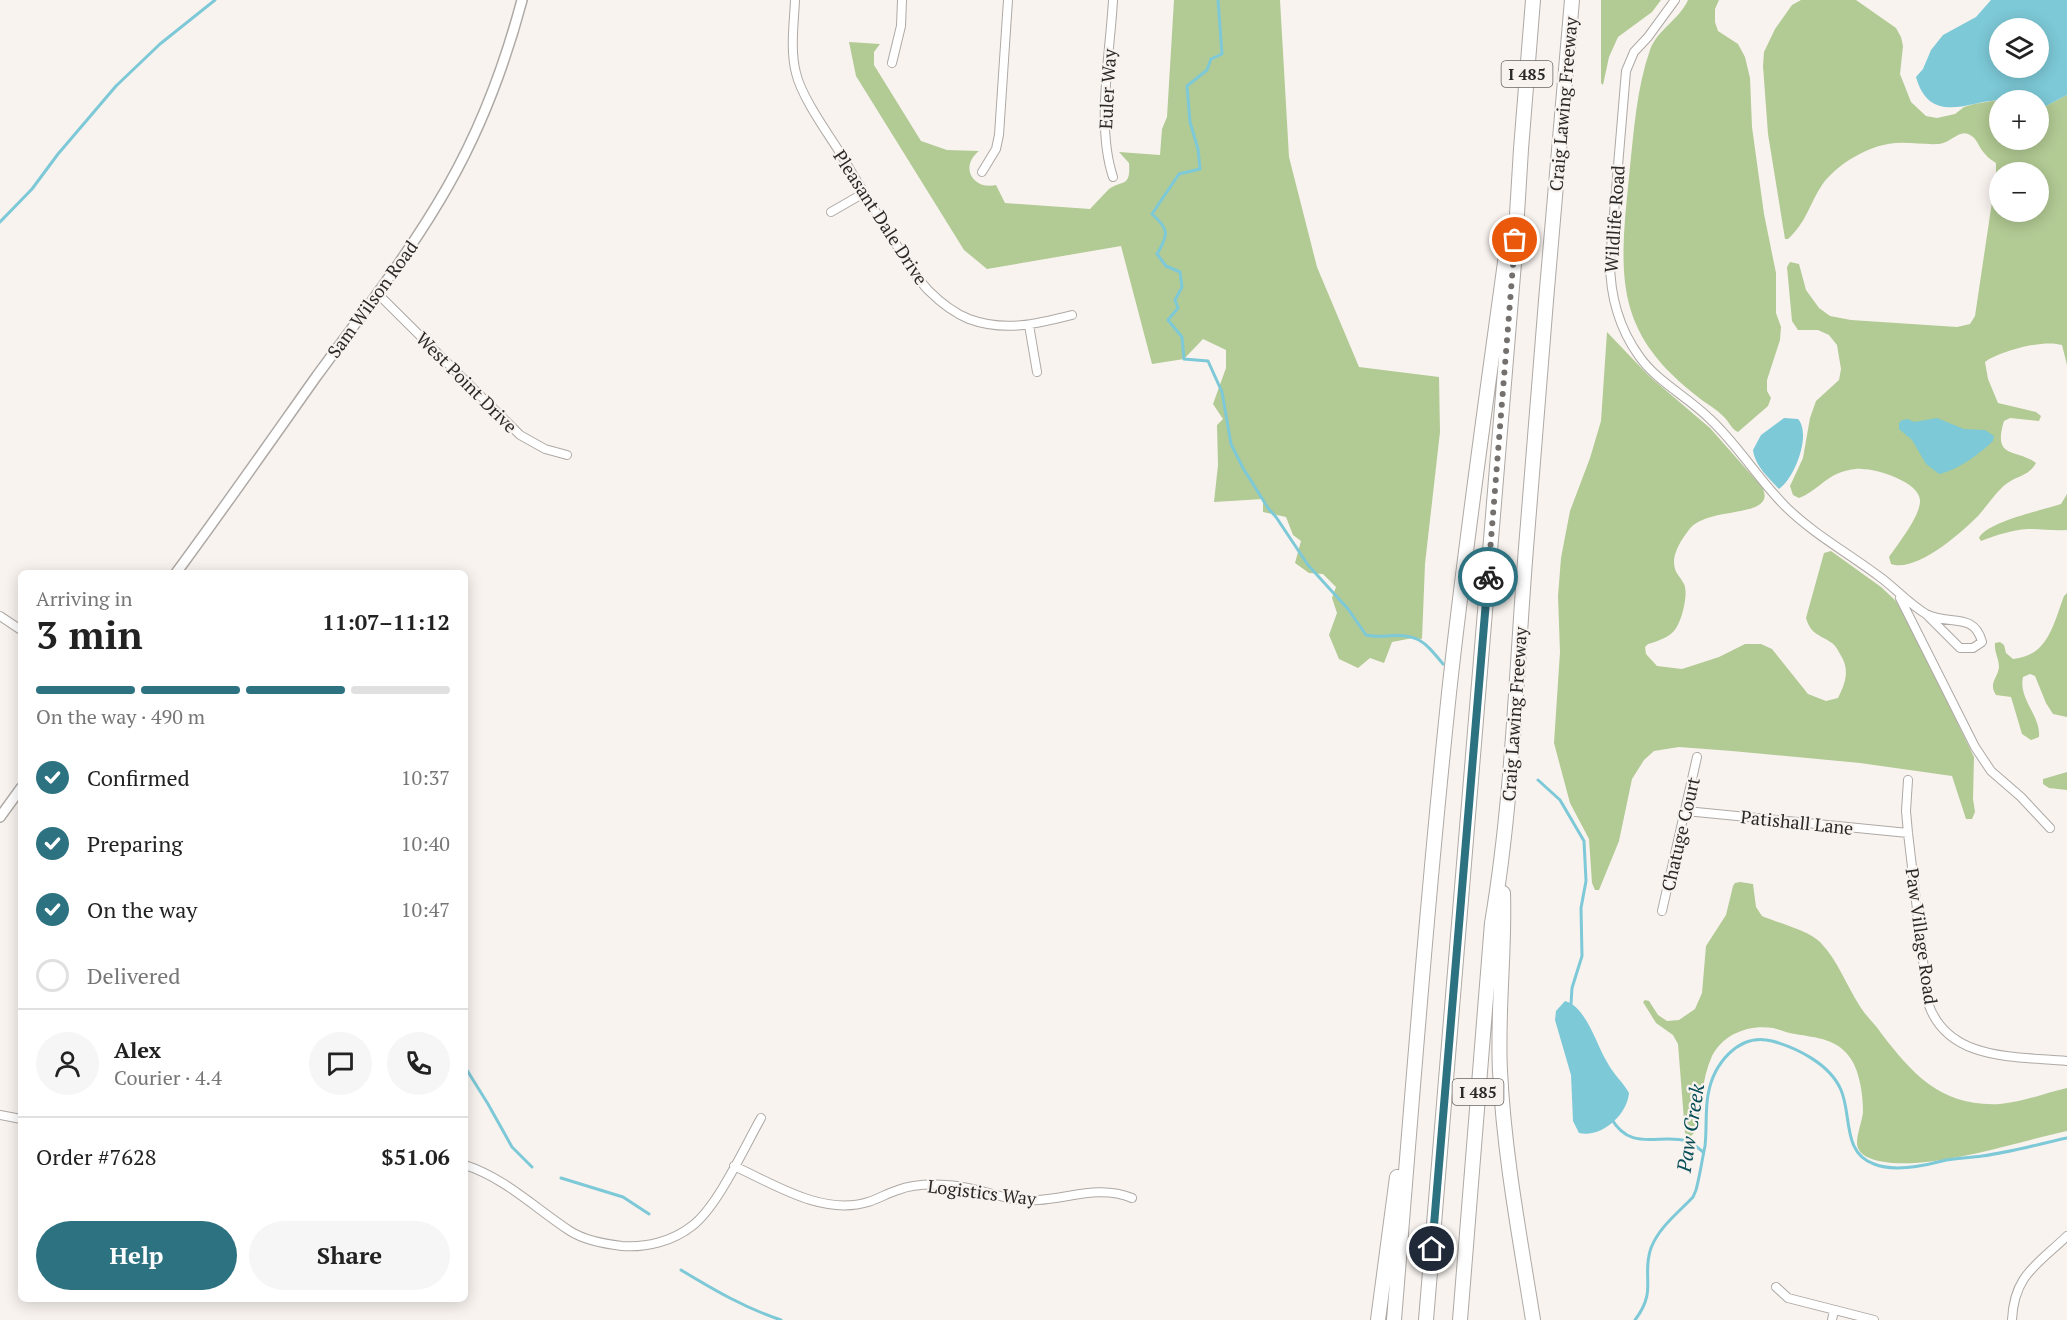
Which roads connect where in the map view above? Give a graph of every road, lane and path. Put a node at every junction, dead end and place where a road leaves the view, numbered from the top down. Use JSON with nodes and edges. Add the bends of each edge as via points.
{"nodes":[{"id":1,"x":522,"y":0,"type":"edge"},
{"id":2,"x":795,"y":0,"type":"edge"},
{"id":3,"x":902,"y":0,"type":"edge"},
{"id":4,"x":1008,"y":0,"type":"edge"},
{"id":5,"x":1113,"y":0,"type":"edge"},
{"id":6,"x":1533,"y":0,"type":"edge"},
{"id":7,"x":1572,"y":0,"type":"edge"},
{"id":8,"x":1675,"y":0,"type":"edge"},
{"id":9,"x":892,"y":63,"type":"dead end"},
{"id":10,"x":1521,"y":149,"type":"junction"},
{"id":11,"x":982,"y":172,"type":"dead end"},
{"id":12,"x":1113,"y":177,"type":"dead end"},
{"id":13,"x":864,"y":193,"type":"junction"},
{"id":14,"x":831,"y":212,"type":"dead end"},
{"id":15,"x":377,"y":293,"type":"junction"},
{"id":16,"x":1072,"y":315,"type":"dead end"},
{"id":17,"x":1029,"y":325,"type":"junction"},
{"id":18,"x":1037,"y":372,"type":"dead end"},
{"id":19,"x":567,"y":455,"type":"dead end"},
{"id":20,"x":178,"y":570,"type":"edge"},
{"id":21,"x":1892,"y":587,"type":"junction"},
{"id":22,"x":1927,"y":615,"type":"junction"},
{"id":23,"x":0,"y":616,"type":"edge"},
{"id":24,"x":18,"y":628,"type":"edge"},
{"id":25,"x":1697,"y":757,"type":"dead end"},
{"id":26,"x":1908,"y":780,"type":"dead end"},
{"id":27,"x":18,"y":792,"type":"edge"},
{"id":28,"x":1686,"y":811,"type":"junction"},
{"id":29,"x":0,"y":817,"type":"edge"},
{"id":30,"x":2050,"y":828,"type":"dead end"},
{"id":31,"x":1908,"y":833,"type":"junction"},
{"id":32,"x":1502,"y":864,"type":"junction"},
{"id":33,"x":1662,"y":911,"type":"dead end"},
{"id":34,"x":2067,"y":1061,"type":"edge"},
{"id":35,"x":1412,"y":1108,"type":"junction"},
{"id":36,"x":0,"y":1114,"type":"edge"},
{"id":37,"x":18,"y":1118,"type":"edge"},
{"id":38,"x":761,"y":1118,"type":"dead end"},
{"id":39,"x":468,"y":1166,"type":"edge"},
{"id":40,"x":734,"y":1166,"type":"junction"},
{"id":41,"x":1132,"y":1198,"type":"dead end"},
{"id":42,"x":2067,"y":1236,"type":"edge"},
{"id":43,"x":1776,"y":1287,"type":"dead end"},
{"id":44,"x":1834,"y":1310,"type":"junction"},
{"id":45,"x":1378,"y":1320,"type":"edge"},
{"id":46,"x":1394,"y":1320,"type":"edge"},
{"id":47,"x":1426,"y":1320,"type":"edge"},
{"id":48,"x":1460,"y":1320,"type":"edge"},
{"id":49,"x":1533,"y":1320,"type":"edge"},
{"id":50,"x":1832,"y":1320,"type":"edge"},
{"id":51,"x":1874,"y":1320,"type":"edge"},
{"id":52,"x":2012,"y":1320,"type":"edge"}],
"edges":[{"from":1,"to":15,"type":"street","name":"Sam Wilson Road","via":[[486,107],[459,166]]},
{"from":2,"to":13,"type":"street","name":"Pleasant Dale Drive","via":[[796,74]]},
{"from":3,"to":9,"type":"street","via":[[901,26]]},
{"from":4,"to":11,"type":"street","via":[[999,135],[996,149]]},
{"from":5,"to":12,"type":"street","name":"Euler Way","via":[[1104,137]]},
{"from":6,"to":10,"type":"highway","name":"Craig Lawing Freeway","number":"I 485"},
{"from":7,"to":32,"type":"highway","name":"Craig Lawing Freeway","number":"I 485"},
{"from":8,"to":21,"type":"street","name":"Wildlife Road","via":[[1634,52],[1626,71],[1610,261],[1610,284],[1617,313],[1645,364],[1713,421],[1784,505]]},
{"from":10,"to":35,"type":"highway","via":[[1458,609]]},
{"from":10,"to":47,"type":"highway","name":"Craig Lawing Freeway","number":"I 485"},
{"from":13,"to":14,"type":"street"},
{"from":13,"to":17,"type":"street","name":"Pleasant Dale Drive","via":[[912,270],[949,307],[983,323]]},
{"from":15,"to":19,"type":"street","name":"West Point Drive","via":[[520,435],[545,449]]},
{"from":15,"to":20,"type":"street","name":"Sam Wilson Road"},
{"from":16,"to":17,"type":"street","name":"Pleasant Dale Drive"},
{"from":17,"to":18,"type":"street"},
{"from":21,"to":22,"type":"street","name":"Wildlife Road"},
{"from":21,"to":30,"type":"street","via":[[1904,603],[1975,747],[1991,771]]},
{"from":22,"to":22,"type":"street","name":"Wildlife Road","via":[[1972,624],[1982,642],[1973,648],[1960,648]]},
{"from":23,"to":24,"type":"street"},
{"from":25,"to":28,"type":"street","name":"Chatuge Court"},
{"from":26,"to":31,"type":"street","name":"Paw Village Road"},
{"from":27,"to":29,"type":"street"},
{"from":28,"to":31,"type":"street","name":"Patishall Lane"},
{"from":28,"to":33,"type":"street","name":"Chatuge Court"},
{"from":31,"to":34,"type":"street","name":"Paw Village Road","via":[[1932,1015],[1944,1032],[1973,1049]]},
{"from":32,"to":48,"type":"highway","name":"Craig Lawing Freeway","number":"I 485","via":[[1492,923]]},
{"from":32,"to":49,"type":"highway","via":[[1500,1071]]},
{"from":35,"to":45,"type":"highway","via":[[1399,1165]]},
{"from":35,"to":46,"type":"highway"},
{"from":36,"to":37,"type":"street"},
{"from":38,"to":40,"type":"street"},
{"from":39,"to":40,"type":"street","via":[[505,1183],[572,1233],[606,1244],[636,1247],[664,1241],[691,1227],[710,1208]]},
{"from":40,"to":41,"type":"street","name":"Logistics Way","via":[[811,1201],[837,1205],[868,1202],[902,1188],[922,1185],[962,1186],[1014,1200],[1037,1201],[1106,1191]]},
{"from":42,"to":52,"type":"street","via":[[2024,1276],[2014,1297]]},
{"from":43,"to":44,"type":"street","via":[[1788,1298]]},
{"from":44,"to":50,"type":"street"},
{"from":44,"to":51,"type":"street"}]}
